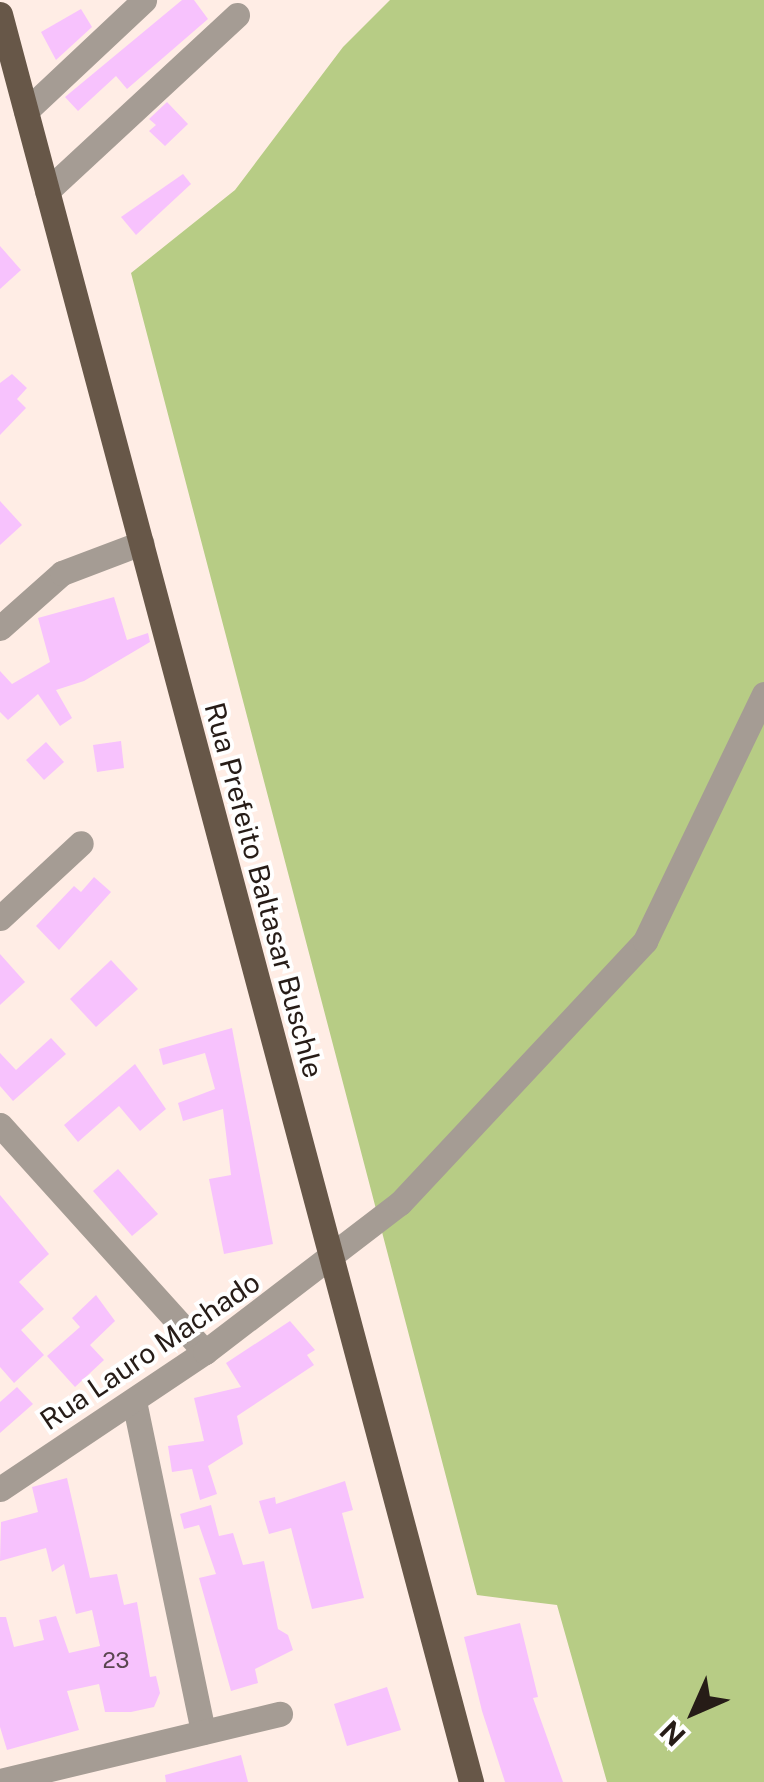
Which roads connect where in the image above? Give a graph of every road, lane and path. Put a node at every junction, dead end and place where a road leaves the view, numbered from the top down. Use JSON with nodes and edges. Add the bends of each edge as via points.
{"nodes":[{"id":1,"x":144,"y":0,"type":"edge"},
{"id":2,"x":237,"y":15,"type":"dead end"},
{"id":3,"x":1,"y":23,"type":"edge"},
{"id":4,"x":0,"y":86,"type":"edge"},
{"id":5,"x":26,"y":112,"type":"junction"},
{"id":6,"x":47,"y":191,"type":"junction"},
{"id":7,"x":141,"y":543,"type":"junction"},
{"id":8,"x":0,"y":628,"type":"edge"},
{"id":9,"x":764,"y":694,"type":"edge"},
{"id":10,"x":82,"y":843,"type":"dead end"},
{"id":11,"x":0,"y":918,"type":"edge"},
{"id":12,"x":0,"y":1124,"type":"edge"},
{"id":13,"x":332,"y":1261,"type":"junction"},
{"id":14,"x":204,"y":1352,"type":"junction"},
{"id":15,"x":134,"y":1401,"type":"junction"},
{"id":16,"x":0,"y":1489,"type":"edge"},
{"id":17,"x":280,"y":1714,"type":"dead end"},
{"id":18,"x":203,"y":1732,"type":"junction"},
{"id":19,"x":0,"y":1781,"type":"edge"},
{"id":20,"x":471,"y":1782,"type":"edge"}],
"edges":[{"from":1,"to":5,"type":"street"},
{"from":2,"to":6,"type":"street"},
{"from":3,"to":5,"type":"main road","name":"Rua Prefeito Baltasar Buschle"},
{"from":4,"to":5,"type":"main road"},
{"from":5,"to":6,"type":"main road","name":"Rua Prefeito Baltasar Buschle"},
{"from":6,"to":7,"type":"main road","name":"Rua Prefeito Baltasar Buschle"},
{"from":7,"to":8,"type":"street","via":[[62,573]]},
{"from":7,"to":13,"type":"main road","name":"Rua Prefeito Baltasar Buschle"},
{"from":9,"to":13,"type":"street","name":"Rua Lauro Machado","via":[[645,941],[400,1204]]},
{"from":10,"to":11,"type":"street"},
{"from":12,"to":14,"type":"street"},
{"from":13,"to":14,"type":"street","name":"Rua Lauro Machado"},
{"from":13,"to":20,"type":"main road","name":"Rua Prefeito Baltasar Buschle"},
{"from":14,"to":15,"type":"street","name":"Rua Lauro Machado"},
{"from":15,"to":16,"type":"street","name":"Rua Lauro Machado"},
{"from":15,"to":18,"type":"street"},
{"from":17,"to":18,"type":"street"},
{"from":18,"to":19,"type":"street"}]}
